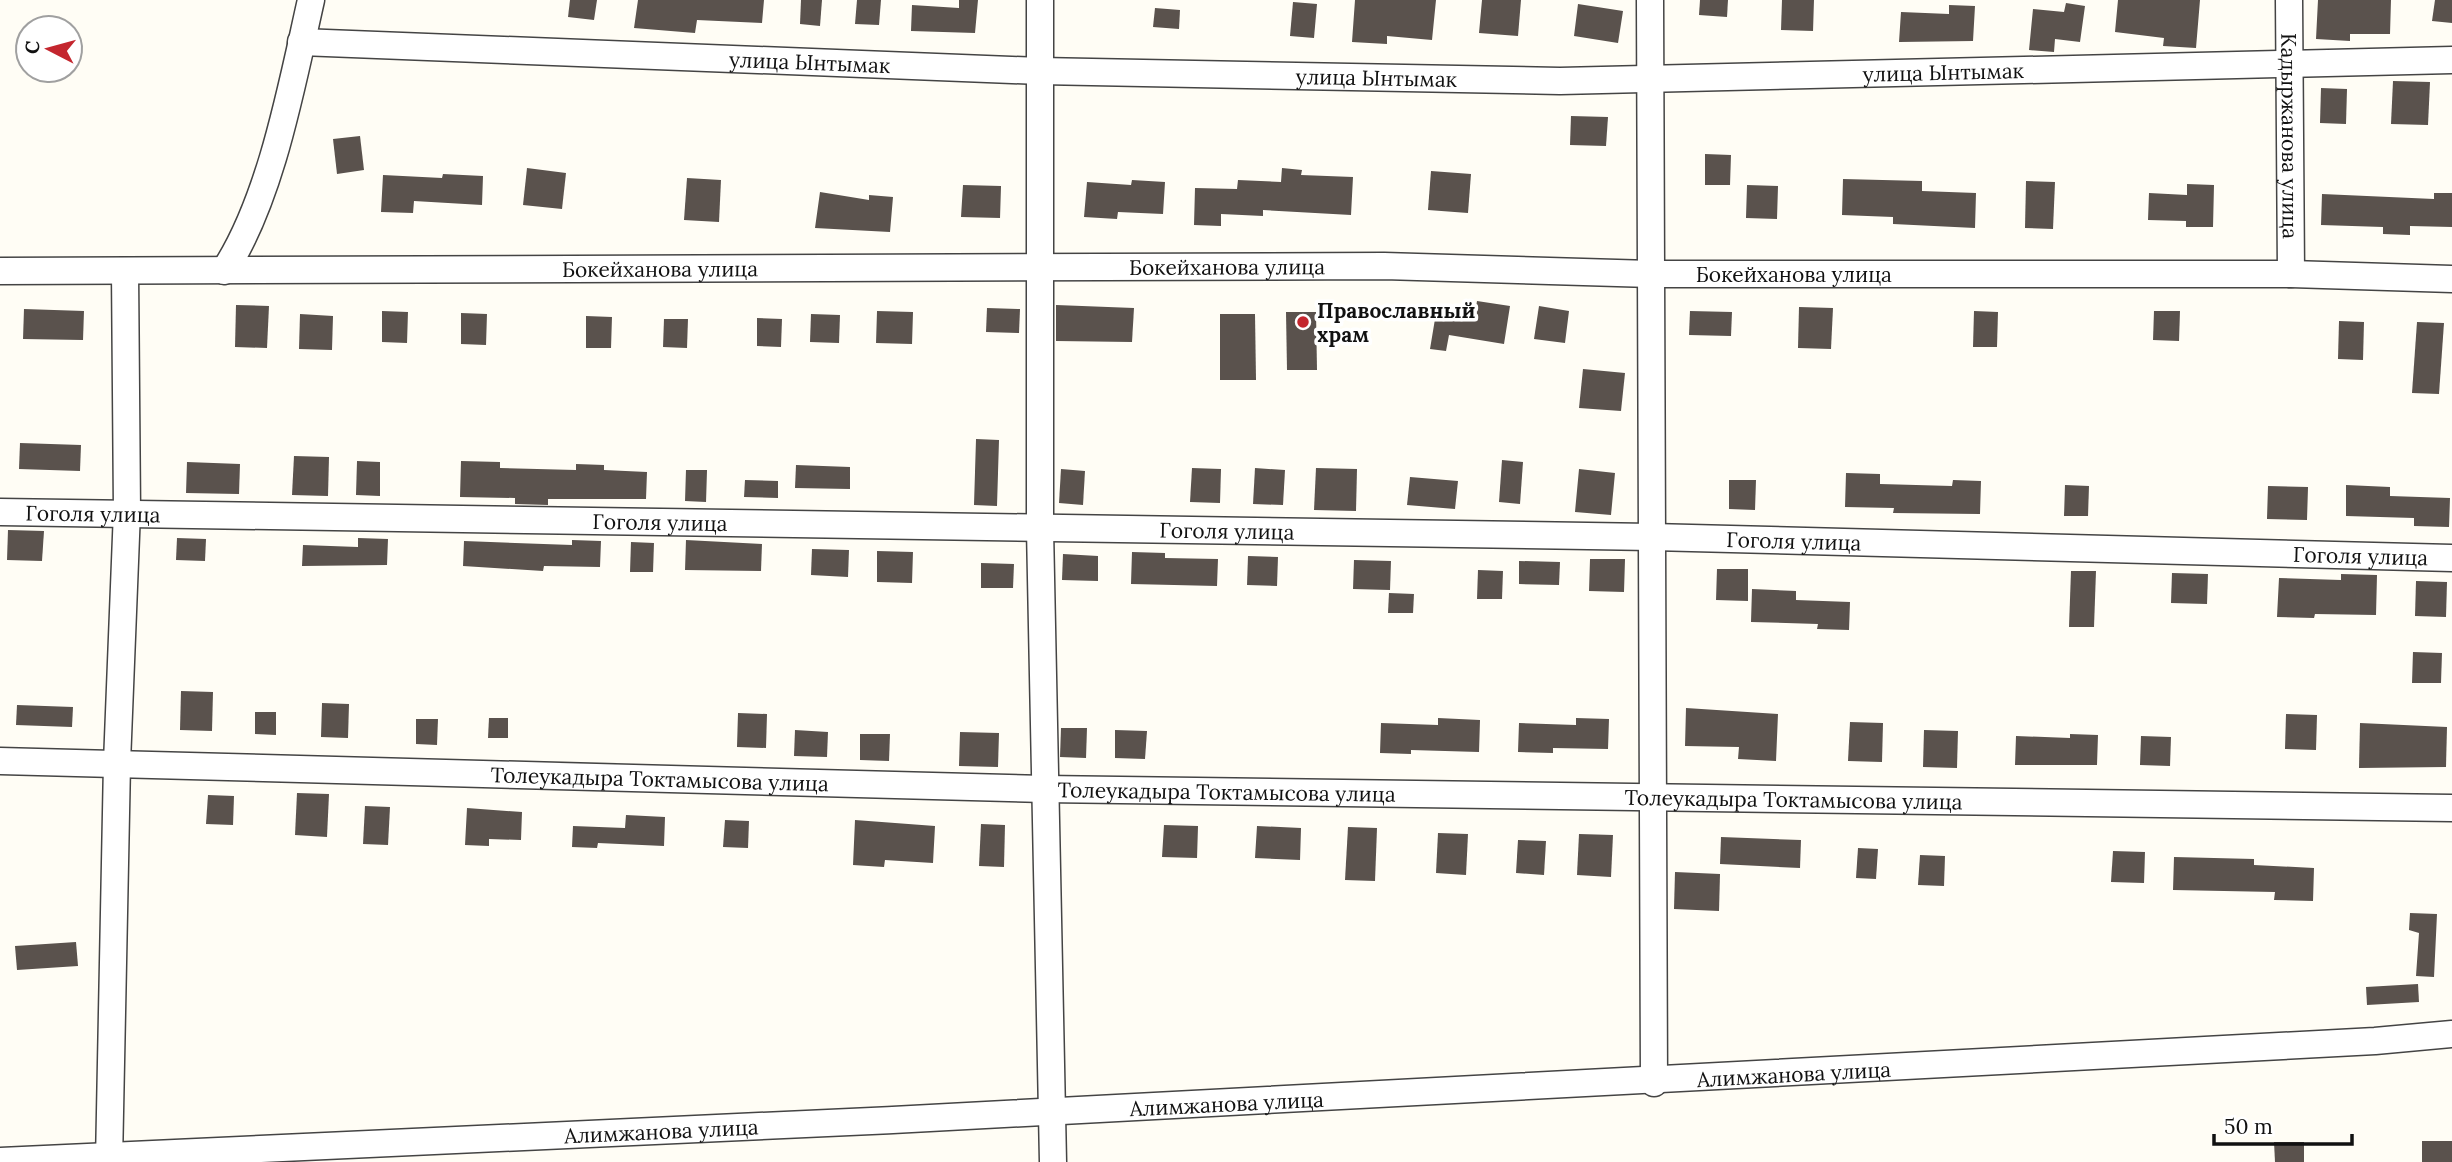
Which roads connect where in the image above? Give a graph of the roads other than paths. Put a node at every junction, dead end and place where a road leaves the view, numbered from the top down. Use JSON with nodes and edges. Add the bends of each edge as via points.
{"nodes":[{"id":1,"x":311,"y":0,"type":"edge"},
{"id":2,"x":1040,"y":0,"type":"edge"},
{"id":3,"x":1650,"y":0,"type":"edge"},
{"id":4,"x":2289,"y":0,"type":"edge"},
{"id":5,"x":301,"y":42,"type":"junction"},
{"id":6,"x":2452,"y":60,"type":"edge"},
{"id":7,"x":2289,"y":65,"type":"junction"},
{"id":8,"x":1040,"y":71,"type":"junction"},
{"id":9,"x":1650,"y":78,"type":"junction"},
{"id":10,"x":1039,"y":267,"type":"junction"},
{"id":11,"x":0,"y":271,"type":"edge"},
{"id":12,"x":125,"y":271,"type":"junction"},
{"id":13,"x":224,"y":271,"type":"junction"},
{"id":14,"x":1651,"y":274,"type":"junction"},
{"id":15,"x":2291,"y":274,"type":"junction"},
{"id":16,"x":2452,"y":279,"type":"edge"},
{"id":17,"x":127,"y":511,"type":"junction"},
{"id":18,"x":0,"y":512,"type":"edge"},
{"id":19,"x":1040,"y":529,"type":"junction"},
{"id":20,"x":1652,"y":537,"type":"junction"},
{"id":21,"x":2452,"y":558,"type":"edge"},
{"id":22,"x":0,"y":761,"type":"edge"},
{"id":23,"x":117,"y":763,"type":"junction"},
{"id":24,"x":1044,"y":789,"type":"junction"},
{"id":25,"x":1653,"y":798,"type":"junction"},
{"id":26,"x":2452,"y":808,"type":"edge"},
{"id":27,"x":2452,"y":1034,"type":"edge"},
{"id":28,"x":1654,"y":1083,"type":"junction"},
{"id":29,"x":1054,"y":1114,"type":"junction"},
{"id":30,"x":109,"y":1159,"type":"edge"},
{"id":31,"x":0,"y":1161,"type":"edge"},
{"id":32,"x":1053,"y":1162,"type":"edge"}],
"edges":[{"from":1,"to":5,"type":"street"},
{"from":2,"to":8,"type":"street"},
{"from":3,"to":9,"type":"street"},
{"from":4,"to":7,"type":"street","name":"Кадыржанова улица"},
{"from":5,"to":8,"type":"street","name":"улица Ынтымак"},
{"from":5,"to":13,"type":"street","via":[[244,240]]},
{"from":6,"to":7,"type":"street","name":"улица Ынтымак"},
{"from":7,"to":9,"type":"street","name":"улица Ынтымак"},
{"from":7,"to":15,"type":"street","name":"Кадыржанова улица"},
{"from":8,"to":9,"type":"street","name":"улица Ынтымак","via":[[1560,81]]},
{"from":8,"to":10,"type":"street"},
{"from":9,"to":14,"type":"street"},
{"from":10,"to":13,"type":"street","name":"Бокейханова улица"},
{"from":10,"to":14,"type":"street","name":"Бокейханова улица","via":[[1384,266]]},
{"from":10,"to":19,"type":"street"},
{"from":11,"to":12,"type":"street","name":"Бокейханова улица"},
{"from":12,"to":13,"type":"street","name":"Бокейханова улица"},
{"from":12,"to":17,"type":"street"},
{"from":14,"to":15,"type":"street","name":"Бокейханова улица"},
{"from":14,"to":20,"type":"street"},
{"from":15,"to":16,"type":"street","name":"Бокейханова улица"},
{"from":17,"to":18,"type":"street","name":"Гоголя улица"},
{"from":17,"to":19,"type":"street","name":"Гоголя улица"},
{"from":17,"to":23,"type":"street"},
{"from":19,"to":20,"type":"street","name":"Гоголя улица"},
{"from":19,"to":24,"type":"street"},
{"from":20,"to":21,"type":"street","name":"Гоголя улица"},
{"from":20,"to":25,"type":"street"},
{"from":22,"to":23,"type":"street","name":"Толеукадыра Токтамысова улица"},
{"from":23,"to":24,"type":"street","name":"Толеукадыра Токтамысова улица"},
{"from":23,"to":30,"type":"street"},
{"from":24,"to":25,"type":"street","name":"Толеукадыра Токтамысова улица"},
{"from":24,"to":29,"type":"street"},
{"from":25,"to":26,"type":"street","name":"Толеукадыра Токтамысова улица"},
{"from":25,"to":28,"type":"street"},
{"from":27,"to":28,"type":"street","name":"Алимжанова улица"},
{"from":28,"to":29,"type":"street","name":"Алимжанова улица"},
{"from":29,"to":30,"type":"street","name":"Алимжанова улица"},
{"from":29,"to":32,"type":"street"},
{"from":30,"to":31,"type":"street","name":"Алимжанова улица"}]}
